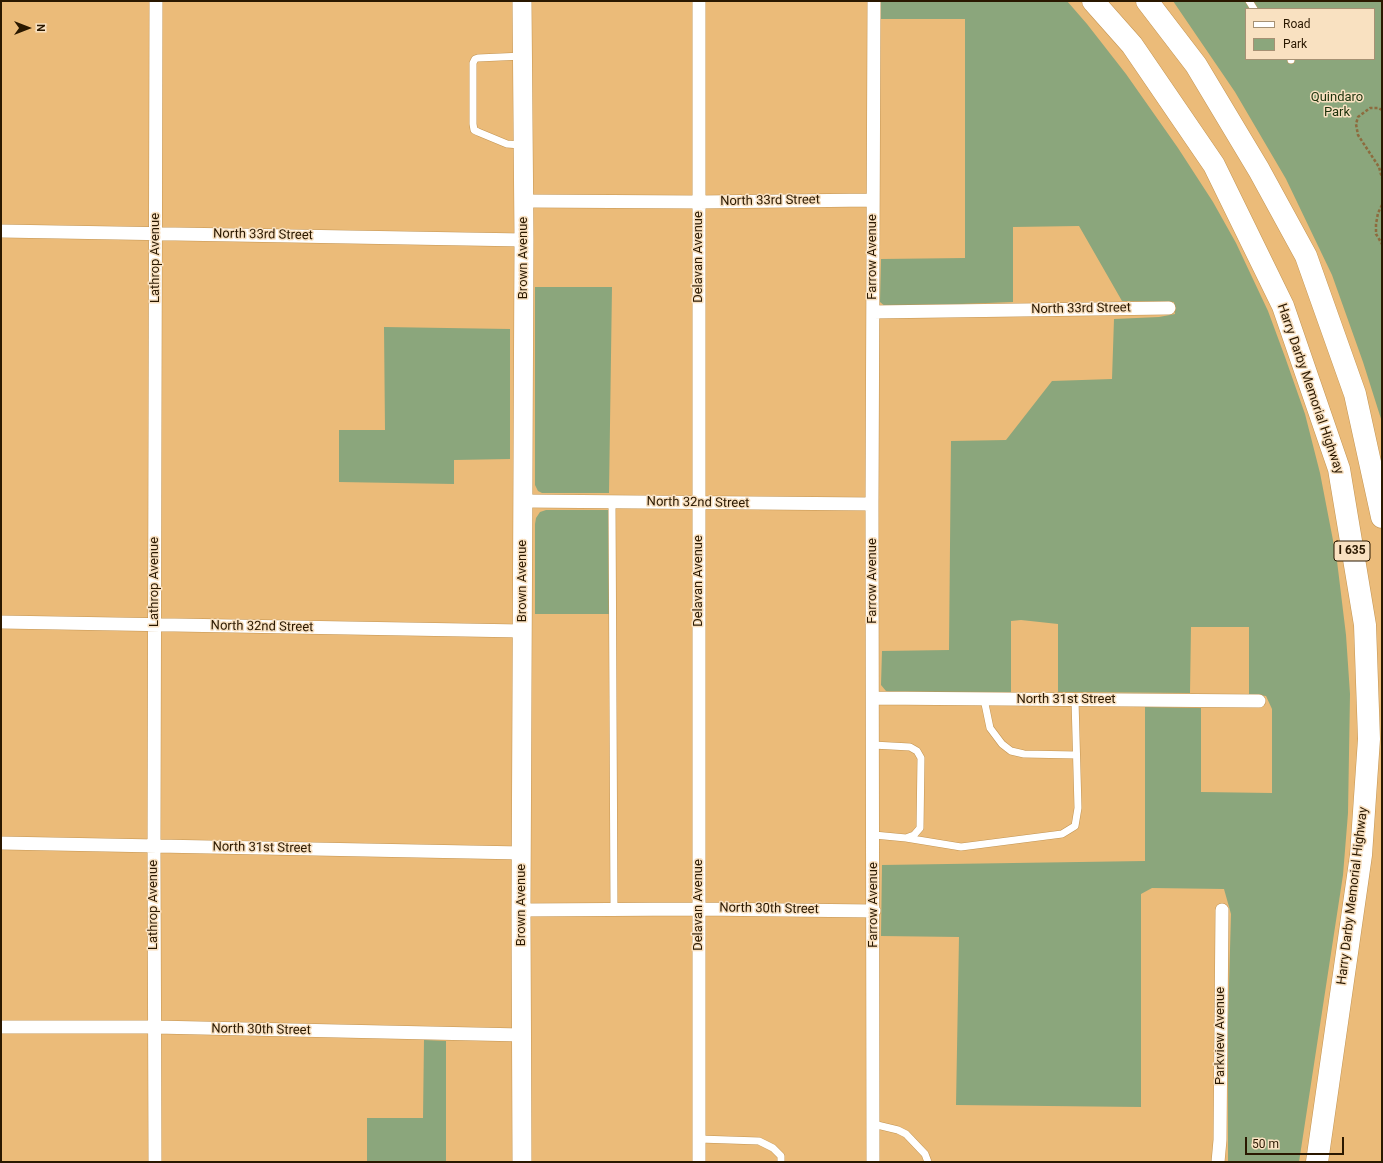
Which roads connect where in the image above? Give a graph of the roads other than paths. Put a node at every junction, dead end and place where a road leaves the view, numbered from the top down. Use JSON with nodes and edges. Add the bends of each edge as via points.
{"nodes":[{"id":1,"x":156,"y":1,"type":"edge"},
{"id":2,"x":522,"y":1,"type":"edge"},
{"id":3,"x":699,"y":1,"type":"edge"},
{"id":4,"x":874,"y":1,"type":"edge"},
{"id":5,"x":1093,"y":1,"type":"edge"},
{"id":6,"x":1147,"y":1,"type":"edge"},
{"id":7,"x":523,"y":56,"type":"junction"},
{"id":8,"x":523,"y":146,"type":"junction"},
{"id":9,"x":872,"y":200,"type":"junction"},
{"id":10,"x":523,"y":201,"type":"junction"},
{"id":11,"x":699,"y":202,"type":"junction"},
{"id":12,"x":1,"y":231,"type":"edge"},
{"id":13,"x":156,"y":233,"type":"junction"},
{"id":14,"x":524,"y":240,"type":"junction"},
{"id":15,"x":1169,"y":308,"type":"dead end"},
{"id":16,"x":873,"y":312,"type":"junction"},
{"id":17,"x":523,"y":501,"type":"junction"},
{"id":18,"x":612,"y":502,"type":"junction"},
{"id":19,"x":699,"y":503,"type":"junction"},
{"id":20,"x":872,"y":504,"type":"junction"},
{"id":21,"x":1382,"y":517,"type":"edge"},
{"id":22,"x":1,"y":622,"type":"edge"},
{"id":23,"x":155,"y":625,"type":"junction"},
{"id":24,"x":522,"y":631,"type":"junction"},
{"id":25,"x":873,"y":698,"type":"junction"},
{"id":26,"x":984,"y":699,"type":"junction"},
{"id":27,"x":1075,"y":700,"type":"junction"},
{"id":28,"x":1259,"y":701,"type":"dead end"},
{"id":29,"x":873,"y":744,"type":"junction"},
{"id":30,"x":1076,"y":755,"type":"junction"},
{"id":31,"x":874,"y":835,"type":"junction"},
{"id":32,"x":906,"y":838,"type":"junction"},
{"id":33,"x":1,"y":843,"type":"edge"},
{"id":34,"x":154,"y":846,"type":"junction"},
{"id":35,"x":522,"y":853,"type":"junction"},
{"id":36,"x":698,"y":908,"type":"junction"},
{"id":37,"x":614,"y":909,"type":"junction"},
{"id":38,"x":521,"y":910,"type":"junction"},
{"id":39,"x":1222,"y":910,"type":"dead end"},
{"id":40,"x":874,"y":911,"type":"junction"},
{"id":41,"x":1,"y":1027,"type":"edge"},
{"id":42,"x":155,"y":1028,"type":"junction"},
{"id":43,"x":522,"y":1035,"type":"junction"},
{"id":44,"x":873,"y":1124,"type":"junction"},
{"id":45,"x":699,"y":1139,"type":"junction"},
{"id":46,"x":155,"y":1162,"type":"edge"},
{"id":47,"x":522,"y":1162,"type":"edge"},
{"id":48,"x":699,"y":1162,"type":"edge"},
{"id":49,"x":781,"y":1162,"type":"edge"},
{"id":50,"x":873,"y":1162,"type":"edge"},
{"id":51,"x":928,"y":1162,"type":"edge"},
{"id":52,"x":1218,"y":1162,"type":"edge"},
{"id":53,"x":1317,"y":1162,"type":"edge"}],
"edges":[{"from":1,"to":13,"type":"street","name":"Lathrop Avenue"},
{"from":2,"to":7,"type":"main road","name":"Brown Avenue"},
{"from":3,"to":11,"type":"street","name":"Delavan Avenue"},
{"from":4,"to":9,"type":"street","name":"Farrow Avenue"},
{"from":5,"to":53,"type":"highway","name":"Harry Darby Memorial Highway","number":"I 635","via":[[1132,45],[1214,165],[1283,306],[1339,469],[1365,625],[1369,739],[1361,855]]},
{"from":6,"to":21,"type":"highway","via":[[1196,65],[1259,170],[1306,256],[1355,394]]},
{"from":7,"to":8,"type":"main road","name":"Brown Avenue"},
{"from":7,"to":8,"type":"lane","via":[[478,58],[473,62],[474,130],[507,144]]},
{"from":8,"to":10,"type":"main road","name":"Brown Avenue"},
{"from":9,"to":11,"type":"street","name":"North 33rd Street"},
{"from":9,"to":16,"type":"street","name":"Farrow Avenue"},
{"from":10,"to":11,"type":"street","name":"North 33rd Street"},
{"from":10,"to":14,"type":"main road","name":"Brown Avenue"},
{"from":11,"to":19,"type":"street","name":"Delavan Avenue"},
{"from":12,"to":13,"type":"street","name":"North 33rd Street"},
{"from":13,"to":14,"type":"street","name":"North 33rd Street"},
{"from":13,"to":23,"type":"street","name":"Lathrop Avenue"},
{"from":14,"to":17,"type":"main road","name":"Brown Avenue"},
{"from":15,"to":16,"type":"street","name":"North 33rd Street"},
{"from":16,"to":20,"type":"street","name":"Farrow Avenue"},
{"from":17,"to":18,"type":"street","name":"North 32nd Street"},
{"from":17,"to":24,"type":"main road","name":"Brown Avenue"},
{"from":18,"to":19,"type":"street","name":"North 32nd Street"},
{"from":18,"to":37,"type":"lane"},
{"from":19,"to":20,"type":"street","name":"North 32nd Street"},
{"from":19,"to":36,"type":"street","name":"Delavan Avenue"},
{"from":20,"to":25,"type":"street","name":"Farrow Avenue"},
{"from":22,"to":23,"type":"street","name":"North 32nd Street"},
{"from":23,"to":24,"type":"street","name":"North 32nd Street"},
{"from":23,"to":34,"type":"street","name":"Lathrop Avenue"},
{"from":24,"to":35,"type":"main road","name":"Brown Avenue"},
{"from":25,"to":26,"type":"street","name":"North 31st Street"},
{"from":25,"to":29,"type":"street","name":"Farrow Avenue"},
{"from":26,"to":27,"type":"street","name":"North 31st Street"},
{"from":26,"to":30,"type":"lane","via":[[990,728],[1011,751],[1024,754]]},
{"from":27,"to":28,"type":"street","name":"North 31st Street"},
{"from":27,"to":30,"type":"lane"},
{"from":29,"to":31,"type":"street","name":"Farrow Avenue"},
{"from":29,"to":32,"type":"lane","via":[[910,747],[917,751],[921,758],[920,828],[914,835]]},
{"from":30,"to":32,"type":"lane","via":[[1078,808],[1074,826],[1062,834],[962,847]]},
{"from":31,"to":32,"type":"lane"},
{"from":31,"to":40,"type":"street","name":"Farrow Avenue"},
{"from":33,"to":34,"type":"street","name":"North 31st Street"},
{"from":34,"to":35,"type":"street","name":"North 31st Street"},
{"from":34,"to":42,"type":"street","name":"Lathrop Avenue"},
{"from":35,"to":38,"type":"main road","name":"Brown Avenue"},
{"from":36,"to":37,"type":"street","name":"North 30th Street"},
{"from":36,"to":40,"type":"street","name":"North 30th Street"},
{"from":36,"to":45,"type":"street","name":"Delavan Avenue"},
{"from":37,"to":38,"type":"street","name":"North 30th Street"},
{"from":38,"to":43,"type":"main road","name":"Brown Avenue"},
{"from":39,"to":52,"type":"street","name":"Parkview Avenue"},
{"from":40,"to":44,"type":"street","name":"Farrow Avenue"},
{"from":41,"to":42,"type":"street","name":"North 30th Street"},
{"from":42,"to":43,"type":"street","name":"North 30th Street"},
{"from":42,"to":46,"type":"street","name":"Lathrop Avenue"},
{"from":43,"to":47,"type":"main road","name":"Brown Avenue"},
{"from":44,"to":50,"type":"street","name":"Farrow Avenue"},
{"from":44,"to":51,"type":"lane","via":[[906,1134],[925,1154]]},
{"from":45,"to":48,"type":"street","name":"Delavan Avenue"},
{"from":45,"to":49,"type":"lane","via":[[758,1142],[773,1148],[781,1156]]}]}
